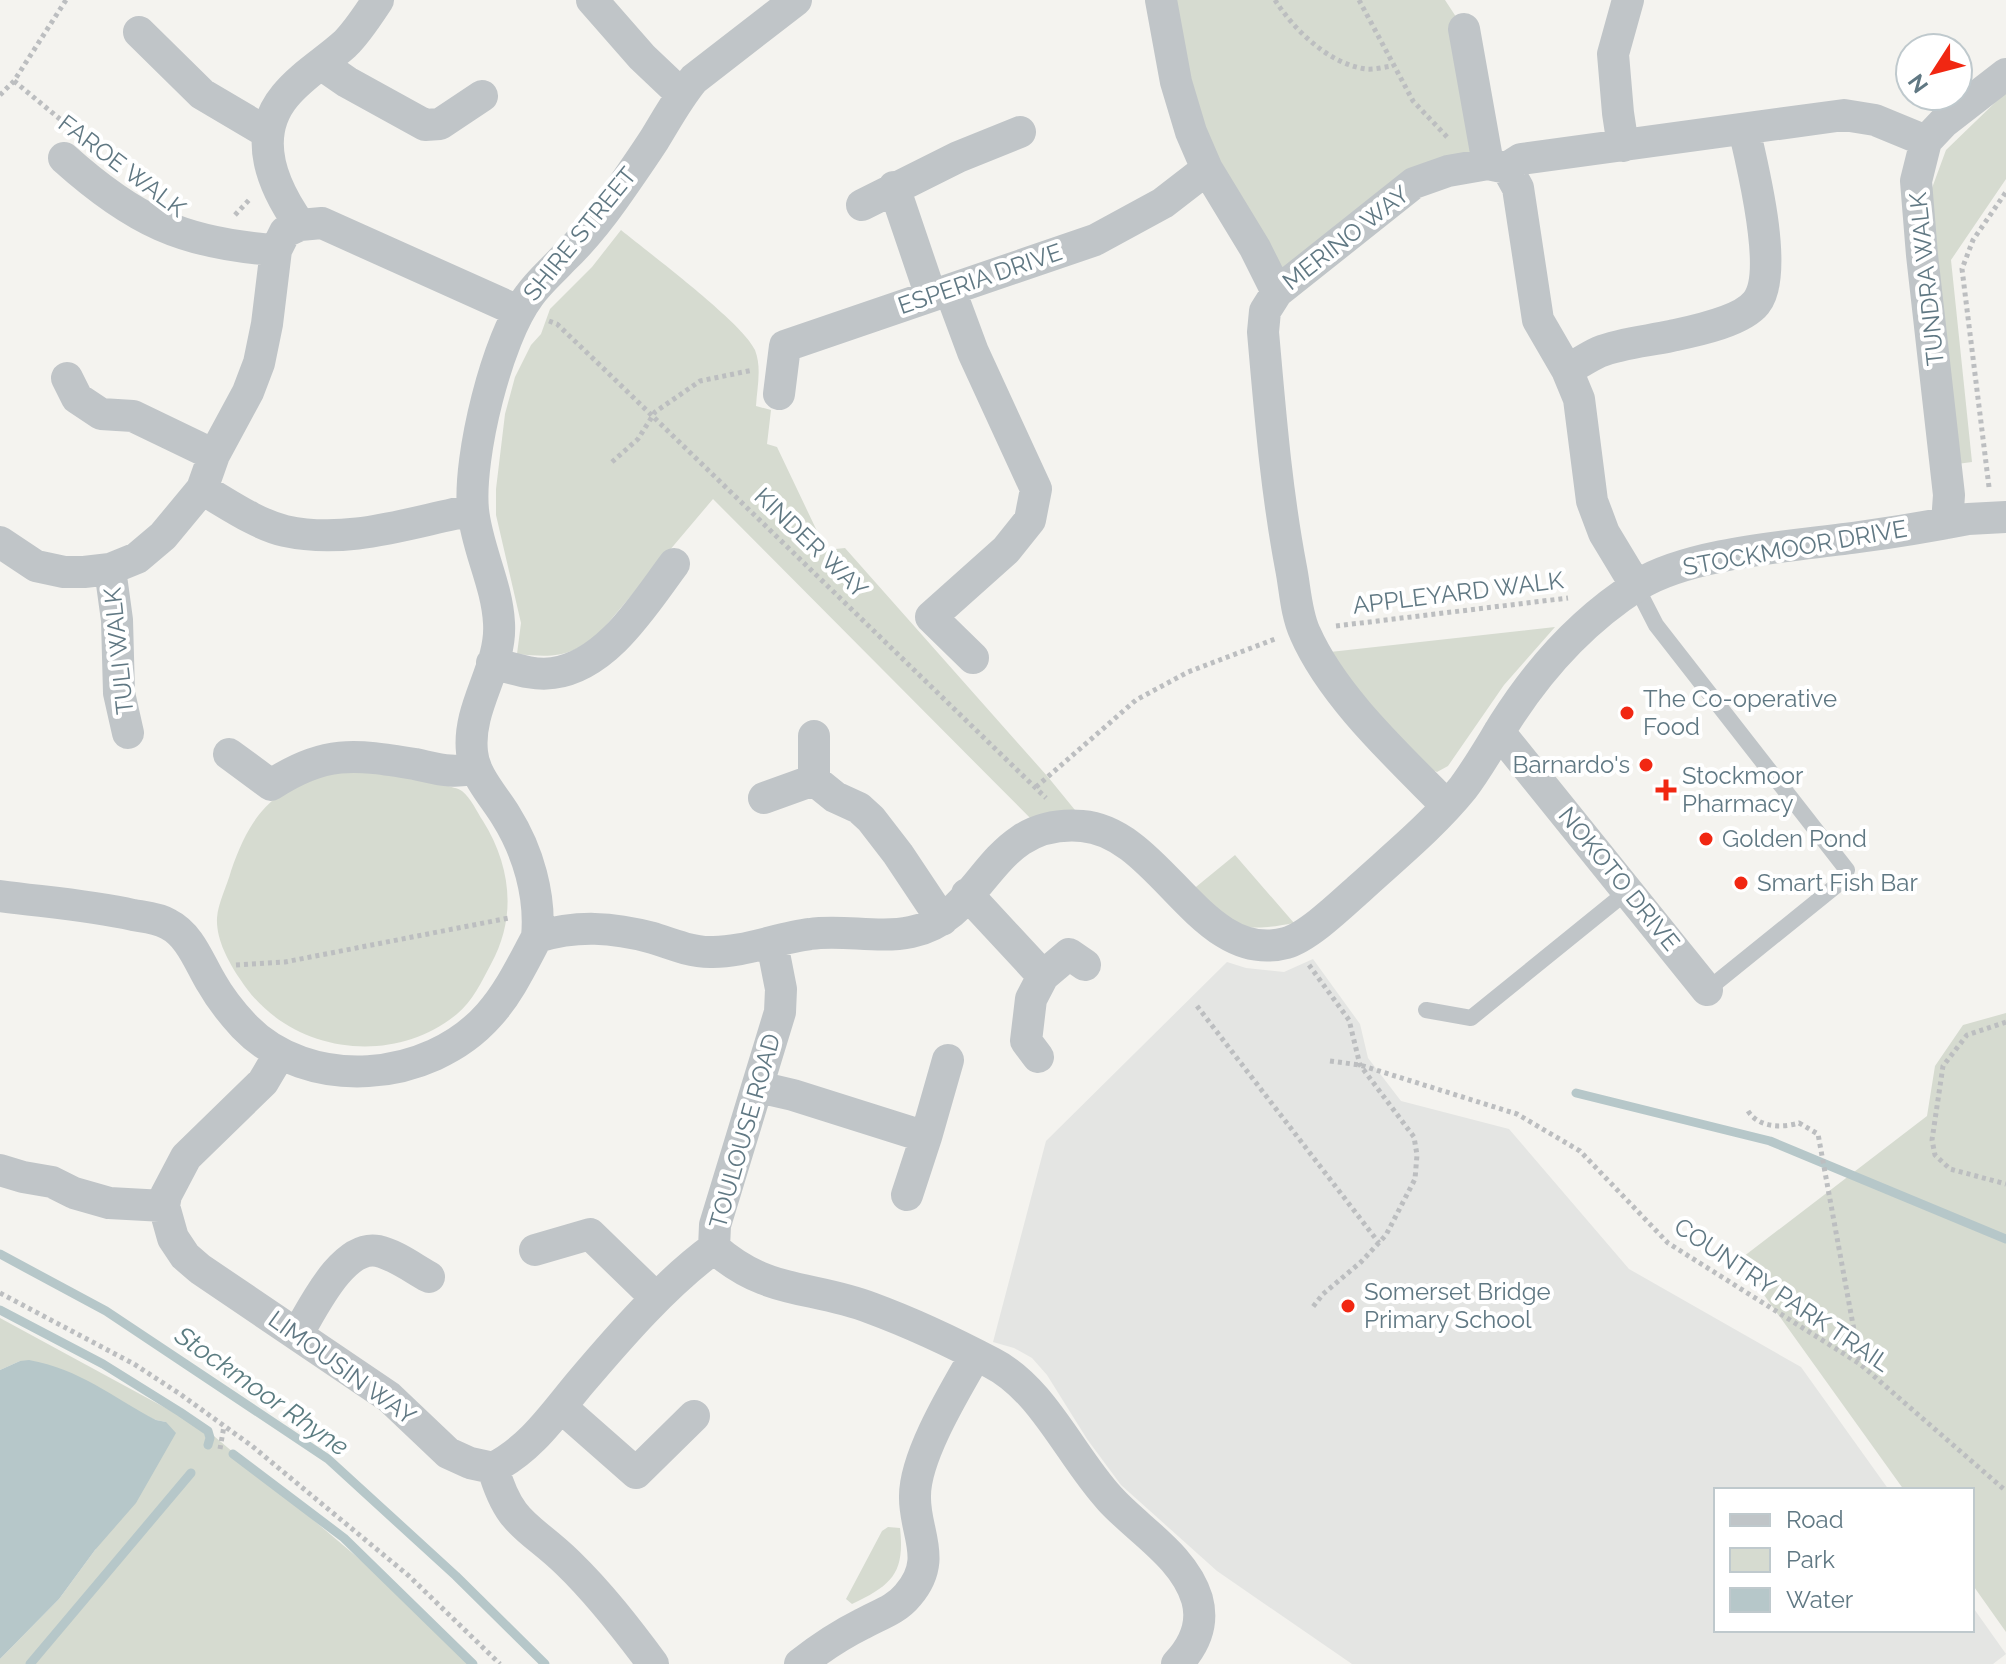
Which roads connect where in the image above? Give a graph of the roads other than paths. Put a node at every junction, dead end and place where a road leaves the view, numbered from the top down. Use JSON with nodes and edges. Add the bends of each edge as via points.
{"nodes":[{"id":1,"x":592,"y":0,"type":"edge"},
{"id":2,"x":796,"y":0,"type":"edge"},
{"id":3,"x":1161,"y":0,"type":"edge"},
{"id":4,"x":1628,"y":0,"type":"edge"},
{"id":5,"x":377,"y":1,"type":"edge"},
{"id":6,"x":1464,"y":29,"type":"dead end"},
{"id":7,"x":139,"y":32,"type":"dead end"},
{"id":8,"x":321,"y":64,"type":"junction"},
{"id":9,"x":2006,"y":74,"type":"edge"},
{"id":10,"x":681,"y":94,"type":"junction"},
{"id":11,"x":482,"y":96,"type":"dead end"},
{"id":12,"x":1744,"y":129,"type":"junction"},
{"id":13,"x":1020,"y":132,"type":"dead end"},
{"id":14,"x":268,"y":133,"type":"junction"},
{"id":15,"x":1926,"y":141,"type":"junction"},
{"id":16,"x":71,"y":146,"type":"road end"},
{"id":17,"x":1623,"y":146,"type":"junction"},
{"id":18,"x":1490,"y":166,"type":"junction"},
{"id":19,"x":1207,"y":169,"type":"junction"},
{"id":20,"x":894,"y":187,"type":"junction"},
{"id":21,"x":862,"y":205,"type":"dead end"},
{"id":22,"x":300,"y":225,"type":"junction"},
{"id":23,"x":276,"y":250,"type":"junction"},
{"id":24,"x":1277,"y":292,"type":"junction"},
{"id":25,"x":941,"y":293,"type":"junction"},
{"id":26,"x":518,"y":311,"type":"junction"},
{"id":27,"x":1567,"y":370,"type":"junction"},
{"id":28,"x":67,"y":378,"type":"dead end"},
{"id":29,"x":780,"y":382,"type":"road end"},
{"id":30,"x":214,"y":455,"type":"junction"},
{"id":31,"x":202,"y":489,"type":"junction"},
{"id":32,"x":473,"y":510,"type":"junction"},
{"id":33,"x":1998,"y":516,"type":"edge"},
{"id":34,"x":1947,"y":523,"type":"junction"},
{"id":35,"x":0,"y":542,"type":"edge"},
{"id":36,"x":674,"y":564,"type":"dead end"},
{"id":37,"x":110,"y":569,"type":"junction"},
{"id":38,"x":1626,"y":594,"type":"junction"},
{"id":39,"x":973,"y":658,"type":"dead end"},
{"id":40,"x":492,"y":663,"type":"junction"},
{"id":41,"x":1499,"y":732,"type":"junction"},
{"id":42,"x":128,"y":733,"type":"dead end"},
{"id":43,"x":814,"y":736,"type":"dead end"},
{"id":44,"x":229,"y":754,"type":"dead end"},
{"id":45,"x":476,"y":768,"type":"junction"},
{"id":46,"x":814,"y":780,"type":"junction"},
{"id":47,"x":764,"y":798,"type":"dead end"},
{"id":48,"x":1447,"y":806,"type":"junction"},
{"id":49,"x":1629,"y":890,"type":"junction"},
{"id":50,"x":967,"y":894,"type":"junction"},
{"id":51,"x":0,"y":896,"type":"edge"},
{"id":52,"x":942,"y":920,"type":"junction"},
{"id":53,"x":537,"y":924,"type":"junction"},
{"id":54,"x":772,"y":943,"type":"junction"},
{"id":55,"x":1085,"y":965,"type":"dead end"},
{"id":56,"x":1043,"y":976,"type":"junction"},
{"id":57,"x":1707,"y":990,"type":"joint"},
{"id":58,"x":1426,"y":1010,"type":"dead end"},
{"id":59,"x":279,"y":1055,"type":"junction"},
{"id":60,"x":1038,"y":1057,"type":"dead end"},
{"id":61,"x":948,"y":1060,"type":"dead end"},
{"id":62,"x":759,"y":1087,"type":"junction"},
{"id":63,"x":926,"y":1137,"type":"junction"},
{"id":64,"x":0,"y":1170,"type":"edge"},
{"id":65,"x":907,"y":1195,"type":"dead end"},
{"id":66,"x":164,"y":1206,"type":"junction"},
{"id":67,"x":714,"y":1248,"type":"junction"},
{"id":68,"x":535,"y":1250,"type":"dead end"},
{"id":69,"x":429,"y":1277,"type":"dead end"},
{"id":70,"x":656,"y":1298,"type":"junction"},
{"id":71,"x":298,"y":1333,"type":"junction"},
{"id":72,"x":975,"y":1356,"type":"junction"},
{"id":73,"x":561,"y":1407,"type":"junction"},
{"id":74,"x":694,"y":1416,"type":"dead end"},
{"id":75,"x":493,"y":1468,"type":"junction"},
{"id":76,"x":653,"y":1664,"type":"edge"},
{"id":77,"x":800,"y":1664,"type":"edge"},
{"id":78,"x":1177,"y":1664,"type":"edge"}],
"edges":[{"from":1,"to":10,"type":"street"},
{"from":2,"to":10,"type":"street","name":"SHIRE STREET"},
{"from":3,"to":19,"type":"street","via":[[1176,82]]},
{"from":4,"to":17,"type":"street","via":[[1613,54]]},
{"from":5,"to":8,"type":"street","via":[[347,42]]},
{"from":6,"to":18,"type":"street"},
{"from":7,"to":14,"type":"street","via":[[202,94]]},
{"from":8,"to":11,"type":"street","via":[[425,125],[440,124]]},
{"from":8,"to":14,"type":"street","via":[[284,96]]},
{"from":9,"to":15,"type":"street"},
{"from":10,"to":26,"type":"street","name":"SHIRE STREET","via":[[612,201]]},
{"from":12,"to":15,"type":"street","name":"MERINO WAY","via":[[1844,115],[1875,120]]},
{"from":12,"to":17,"type":"street","name":"MERINO WAY"},
{"from":12,"to":27,"type":"street","via":[[1765,239],[1763,285],[1756,303],[1712,326],[1601,351]]},
{"from":13,"to":20,"type":"street"},
{"from":14,"to":22,"type":"street","via":[[269,166]]},
{"from":15,"to":34,"type":"street","name":"TUNDRA WALK","via":[[1916,181],[1917,209],[1943,431]]},
{"from":16,"to":23,"type":"street","name":"FAROE WALK","via":[[108,196],[166,229],[211,242]]},
{"from":17,"to":18,"type":"street","name":"MERINO WAY"},
{"from":18,"to":24,"type":"street","name":"MERINO WAY","via":[[1448,171],[1414,183]]},
{"from":18,"to":27,"type":"street","via":[[1518,188],[1538,320]]},
{"from":19,"to":24,"type":"street"},
{"from":19,"to":25,"type":"street","name":"ESPERIA DRIVE","via":[[1163,203],[1095,240]]},
{"from":20,"to":21,"type":"street"},
{"from":20,"to":25,"type":"street"},
{"from":22,"to":23,"type":"street","via":[[285,232]]},
{"from":22,"to":26,"type":"street","via":[[322,223]]},
{"from":23,"to":30,"type":"street","via":[[259,363]]},
{"from":24,"to":48,"type":"street","name":"MERINO WAY","via":[[1265,311],[1263,332],[1277,489],[1303,630],[1357,711]]},
{"from":25,"to":29,"type":"street","name":"ESPERIA DRIVE","via":[[785,346]]},
{"from":25,"to":39,"type":"street","via":[[1036,489],[1030,520],[1006,550],[931,617]]},
{"from":26,"to":32,"type":"street","name":"SHIRE STREET","via":[[486,399]]},
{"from":27,"to":38,"type":"street","via":[[1579,399],[1592,501]]},
{"from":28,"to":30,"type":"street","via":[[77,398],[101,414],[133,416]]},
{"from":30,"to":31,"type":"street"},
{"from":31,"to":32,"type":"street","via":[[266,524],[325,535],[358,535]]},
{"from":31,"to":37,"type":"street","via":[[163,536],[137,558]]},
{"from":32,"to":40,"type":"street","name":"SHIRE STREET","via":[[499,622]]},
{"from":33,"to":34,"type":"street","name":"STOCKMOOR DRIVE"},
{"from":34,"to":38,"type":"street","name":"STOCKMOOR DRIVE","via":[[1720,557],[1659,573]]},
{"from":35,"to":37,"type":"street","via":[[36,566],[64,572]]},
{"from":36,"to":40,"type":"street","via":[[619,633],[571,669],[544,674]]},
{"from":37,"to":42,"type":"street","name":"TULI WALK","via":[[119,693]]},
{"from":38,"to":41,"type":"street","name":"STOCKMOOR DRIVE","via":[[1544,666]]},
{"from":38,"to":57,"type":"lane","via":[[1656,625],[1847,870],[1842,881]]},
{"from":40,"to":45,"type":"street","name":"SHIRE STREET","via":[[474,722]]},
{"from":41,"to":48,"type":"street","name":"STOCKMOOR DRIVE"},
{"from":41,"to":49,"type":"street","name":"NOKOTO DRIVE"},
{"from":43,"to":46,"type":"street"},
{"from":44,"to":45,"type":"street","via":[[271,785],[312,761],[334,758],[381,759],[458,772]]},
{"from":45,"to":53,"type":"street","name":"SHIRE STREET","via":[[520,840]]},
{"from":46,"to":47,"type":"street"},
{"from":46,"to":52,"type":"street","via":[[871,819]]},
{"from":48,"to":50,"type":"street","name":"STOCKMOOR DRIVE","via":[[1344,902],[1291,942],[1243,942],[1209,921],[1129,845],[1088,826],[1034,831]]},
{"from":49,"to":57,"type":"street","name":"NOKOTO DRIVE"},
{"from":49,"to":58,"type":"lane","via":[[1471,1018]]},
{"from":50,"to":52,"type":"street"},
{"from":50,"to":56,"type":"street"},
{"from":51,"to":59,"type":"street","via":[[103,908],[169,924],[184,937],[227,1007]]},
{"from":52,"to":54,"type":"street","via":[[911,932],[813,933]]},
{"from":53,"to":54,"type":"street","via":[[622,930],[711,952]]},
{"from":53,"to":59,"type":"street","via":[[490,1014],[469,1034],[424,1060],[356,1072]]},
{"from":54,"to":62,"type":"street","name":"TOULOUSE ROAD","via":[[780,1012]]},
{"from":55,"to":56,"type":"street","via":[[1069,954]]},
{"from":56,"to":60,"type":"street","via":[[1031,999],[1026,1041]]},
{"from":59,"to":66,"type":"street","via":[[263,1082],[186,1157]]},
{"from":61,"to":63,"type":"street"},
{"from":62,"to":63,"type":"street"},
{"from":62,"to":67,"type":"street","name":"TOULOUSE ROAD","via":[[715,1225]]},
{"from":63,"to":65,"type":"street"},
{"from":64,"to":66,"type":"street","via":[[109,1203]]},
{"from":66,"to":71,"type":"street","name":"LIMOUSIN WAY","via":[[173,1238],[185,1256]]},
{"from":67,"to":70,"type":"street","name":"TOULOUSE ROAD"},
{"from":67,"to":72,"type":"street","via":[[755,1277],[869,1307]]},
{"from":68,"to":70,"type":"street","via":[[590,1234]]},
{"from":69,"to":71,"type":"street","via":[[376,1251],[360,1252],[332,1279]]},
{"from":70,"to":73,"type":"street","name":"TOULOUSE ROAD"},
{"from":71,"to":75,"type":"street","name":"LIMOUSIN WAY","via":[[389,1397],[448,1453]]},
{"from":72,"to":77,"type":"street","via":[[918,1469],[914,1500],[924,1541],[917,1582],[893,1609]]},
{"from":72,"to":78,"type":"street","via":[[1016,1377],[1093,1480],[1191,1583],[1200,1620],[1194,1643]]},
{"from":73,"to":74,"type":"street","via":[[636,1473]]},
{"from":73,"to":75,"type":"street","name":"TOULOUSE ROAD","via":[[508,1461]]},
{"from":75,"to":76,"type":"street","via":[[501,1496],[517,1521],[568,1563]]}]}
